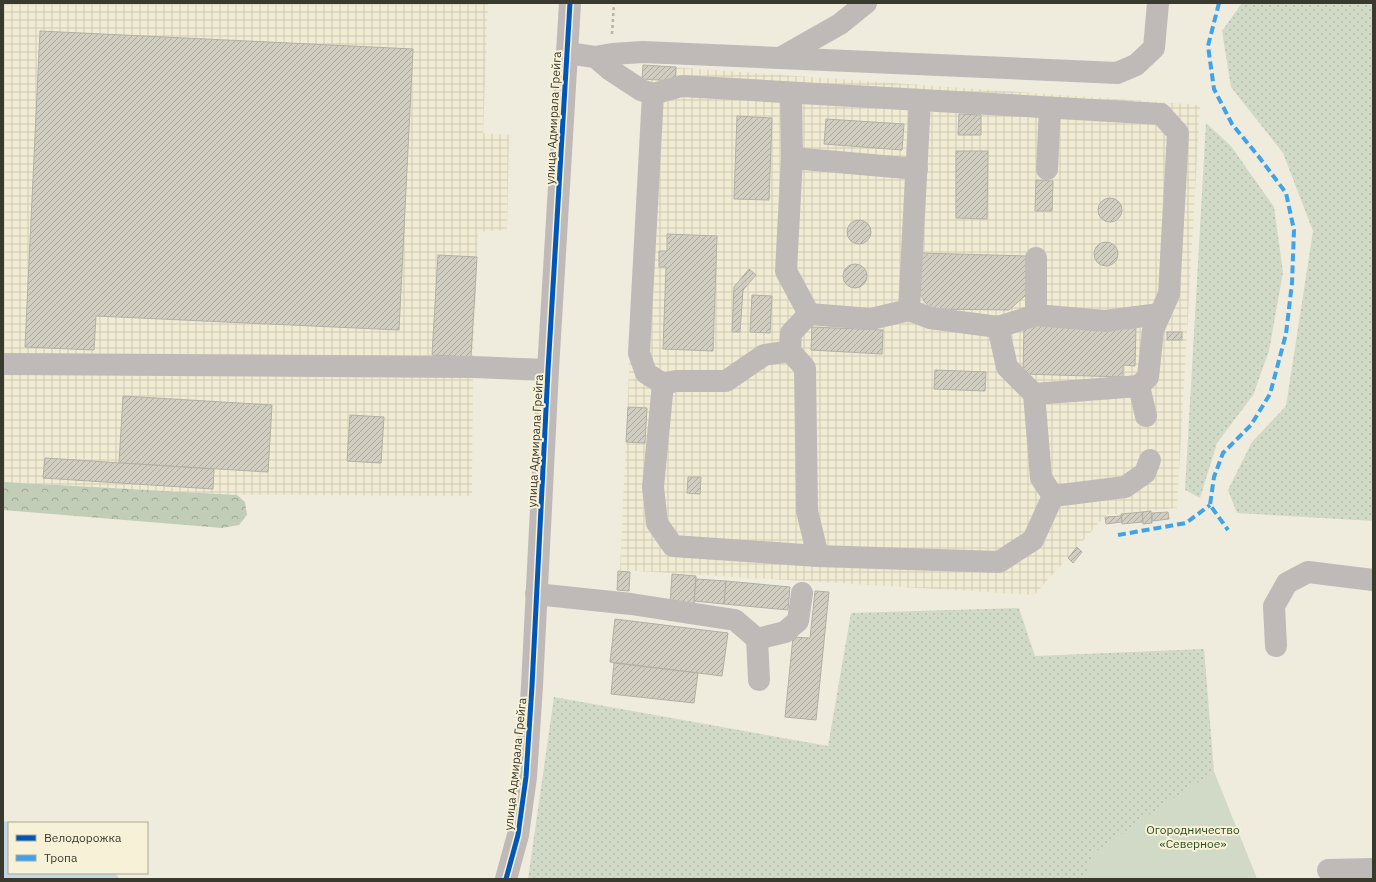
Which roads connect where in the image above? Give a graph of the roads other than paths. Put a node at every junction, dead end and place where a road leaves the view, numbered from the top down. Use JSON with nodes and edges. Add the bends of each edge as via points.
{"nodes":[{"id":1,"x":570,"y":3,"type":"edge"},
{"id":2,"x":866,"y":3,"type":"edge"},
{"id":3,"x":1158,"y":3,"type":"edge"},
{"id":4,"x":567,"y":53,"type":"junction"},
{"id":5,"x":603,"y":56,"type":"junction"},
{"id":6,"x":780,"y":58,"type":"junction"},
{"id":7,"x":791,"y":93,"type":"junction"},
{"id":8,"x":653,"y":94,"type":"junction"},
{"id":9,"x":920,"y":100,"type":"junction"},
{"id":10,"x":1050,"y":108,"type":"junction"},
{"id":11,"x":792,"y":158,"type":"junction"},
{"id":12,"x":917,"y":169,"type":"junction"},
{"id":13,"x":1047,"y":169,"type":"dead end"},
{"id":14,"x":1036,"y":258,"type":"dead end"},
{"id":15,"x":909,"y":310,"type":"junction"},
{"id":16,"x":809,"y":314,"type":"junction"},
{"id":17,"x":1036,"y":314,"type":"junction"},
{"id":18,"x":1160,"y":314,"type":"junction"},
{"id":19,"x":998,"y":326,"type":"junction"},
{"id":20,"x":790,"y":351,"type":"junction"},
{"id":21,"x":4,"y":364,"type":"edge"},
{"id":22,"x":548,"y":370,"type":"junction"},
{"id":23,"x":663,"y":384,"type":"junction"},
{"id":24,"x":1139,"y":386,"type":"junction"},
{"id":25,"x":1034,"y":394,"type":"junction"},
{"id":26,"x":1146,"y":416,"type":"dead end"},
{"id":27,"x":1150,"y":460,"type":"dead end"},
{"id":28,"x":1053,"y":496,"type":"junction"},
{"id":29,"x":818,"y":556,"type":"junction"},
{"id":30,"x":1373,"y":580,"type":"edge"},
{"id":31,"x":802,"y":593,"type":"dead end"},
{"id":32,"x":536,"y":594,"type":"junction"},
{"id":33,"x":757,"y":639,"type":"junction"},
{"id":34,"x":1276,"y":646,"type":"dead end"},
{"id":35,"x":759,"y":680,"type":"dead end"},
{"id":36,"x":1373,"y":869,"type":"edge"},
{"id":37,"x":1328,"y":870,"type":"dead end"},
{"id":38,"x":506,"y":879,"type":"edge"}],
"edges":[{"from":1,"to":4,"type":"street","name":"улица Адмирала Грейга"},
{"from":2,"to":6,"type":"street","via":[[840,24]]},
{"from":3,"to":6,"type":"street","via":[[1154,48],[1136,65],[1117,73]]},
{"from":4,"to":5,"type":"street"},
{"from":4,"to":22,"type":"street","name":"улица Адмирала Грейга"},
{"from":5,"to":6,"type":"street","via":[[643,52]]},
{"from":5,"to":8,"type":"street","via":[[609,69],[641,90]]},
{"from":7,"to":8,"type":"street","via":[[682,86]]},
{"from":7,"to":9,"type":"street"},
{"from":7,"to":11,"type":"street"},
{"from":8,"to":23,"type":"street","via":[[640,353],[646,373]]},
{"from":9,"to":10,"type":"street"},
{"from":9,"to":12,"type":"street"},
{"from":10,"to":13,"type":"street"},
{"from":10,"to":18,"type":"street","via":[[1161,114],[1178,133],[1169,294]]},
{"from":11,"to":12,"type":"street"},
{"from":11,"to":16,"type":"street","via":[[786,271]]},
{"from":12,"to":15,"type":"street"},
{"from":14,"to":17,"type":"street"},
{"from":15,"to":16,"type":"street","via":[[871,319]]},
{"from":15,"to":19,"type":"street","via":[[930,318]]},
{"from":16,"to":20,"type":"street","via":[[791,333]]},
{"from":17,"to":18,"type":"street","via":[[1105,321]]},
{"from":17,"to":19,"type":"street"},
{"from":18,"to":24,"type":"street","via":[[1153,330],[1148,377]]},
{"from":19,"to":25,"type":"street","via":[[1007,367]]},
{"from":20,"to":23,"type":"street","via":[[764,355],[726,382],[676,381]]},
{"from":20,"to":29,"type":"street","via":[[805,368],[807,511]]},
{"from":21,"to":22,"type":"street","via":[[473,367]]},
{"from":22,"to":32,"type":"street","name":"улица Адмирала Грейга"},
{"from":23,"to":29,"type":"street","via":[[653,487],[657,523],[673,546]]},
{"from":24,"to":25,"type":"street"},
{"from":24,"to":26,"type":"street"},
{"from":25,"to":28,"type":"street","via":[[1041,478]]},
{"from":27,"to":28,"type":"street","via":[[1145,473],[1125,487]]},
{"from":28,"to":29,"type":"street","via":[[1033,540],[999,562]]},
{"from":30,"to":34,"type":"street","via":[[1308,572],[1287,583],[1274,606]]},
{"from":31,"to":33,"type":"street","via":[[798,621],[785,632]]},
{"from":32,"to":33,"type":"street","via":[[631,604],[735,620]]},
{"from":32,"to":38,"type":"street","name":"улица Адмирала Грейга","via":[[526,777],[518,835]]},
{"from":33,"to":35,"type":"street"},
{"from":36,"to":37,"type":"street"}]}
